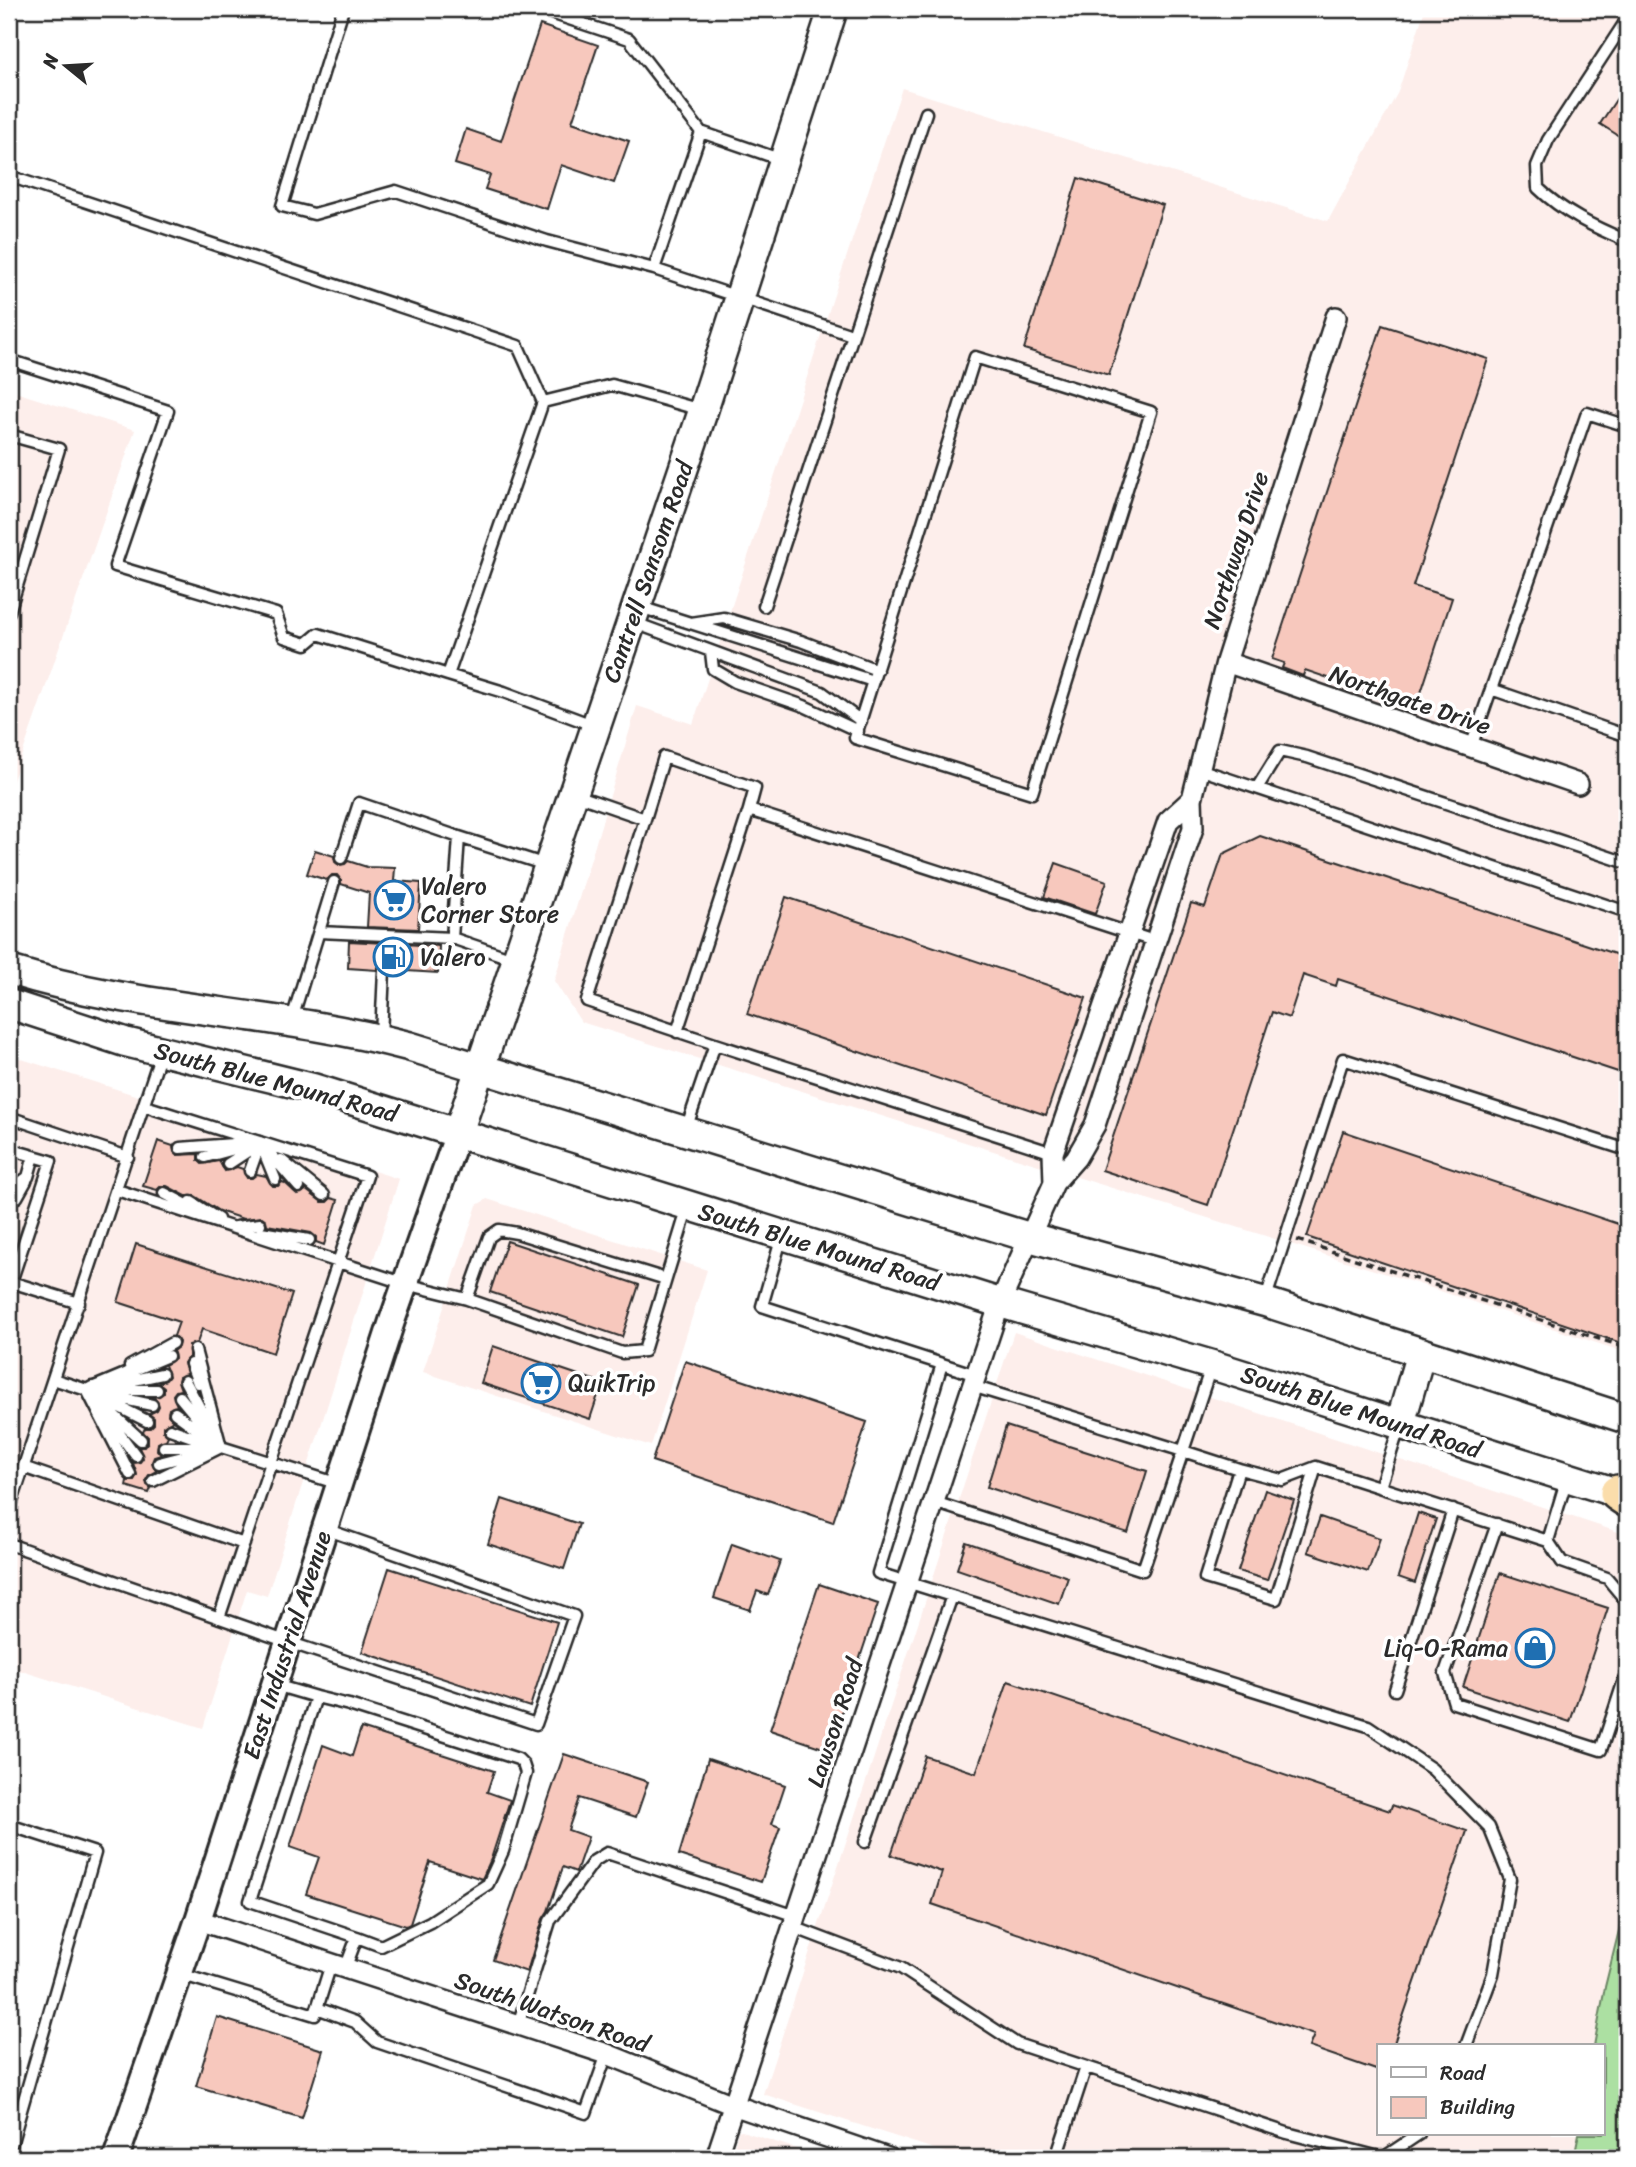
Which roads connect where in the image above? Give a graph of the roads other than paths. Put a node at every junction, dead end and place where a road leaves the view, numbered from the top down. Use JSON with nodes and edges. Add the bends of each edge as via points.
{"nodes":[{"id":1,"x":343,"y":9,"type":"edge"},
{"id":2,"x":539,"y":9,"type":"edge"},
{"id":3,"x":833,"y":9,"type":"edge"},
{"id":4,"x":1627,"y":19,"type":"edge"},
{"id":5,"x":926,"y":113,"type":"dead end"},
{"id":6,"x":701,"y":132,"type":"junction"},
{"id":7,"x":785,"y":161,"type":"junction"},
{"id":8,"x":9,"y":176,"type":"edge"},
{"id":9,"x":1627,"y":241,"type":"edge"},
{"id":10,"x":654,"y":269,"type":"junction"},
{"id":11,"x":740,"y":298,"type":"junction"},
{"id":12,"x":1335,"y":317,"type":"dead end"},
{"id":13,"x":852,"y":335,"type":"junction"},
{"id":14,"x":9,"y":360,"type":"edge"},
{"id":15,"x":543,"y":402,"type":"junction"},
{"id":16,"x":703,"y":411,"type":"junction"},
{"id":17,"x":1627,"y":426,"type":"edge"},
{"id":18,"x":9,"y":435,"type":"edge"},
{"id":19,"x":764,"y":606,"type":"dead end"},
{"id":20,"x":9,"y":612,"type":"edge"},
{"id":21,"x":634,"y":613,"type":"junction"},
{"id":22,"x":690,"y":623,"type":"junction"},
{"id":23,"x":711,"y":652,"type":"junction"},
{"id":24,"x":1226,"y":662,"type":"junction"},
{"id":25,"x":448,"y":675,"type":"junction"},
{"id":26,"x":875,"y":676,"type":"junction"},
{"id":27,"x":1491,"y":689,"type":"junction"},
{"id":28,"x":595,"y":726,"type":"junction"},
{"id":29,"x":859,"y":726,"type":"junction"},
{"id":30,"x":1627,"y":736,"type":"edge"},
{"id":31,"x":1471,"y":747,"type":"junction"},
{"id":32,"x":1198,"y":769,"type":"junction"},
{"id":33,"x":1578,"y":784,"type":"dead end"},
{"id":34,"x":1257,"y":788,"type":"junction"},
{"id":35,"x":574,"y":794,"type":"junction"},
{"id":36,"x":1192,"y":799,"type":"junction"},
{"id":37,"x":749,"y":810,"type":"junction"},
{"id":38,"x":645,"y":819,"type":"junction"},
{"id":39,"x":459,"y":837,"type":"junction"},
{"id":40,"x":341,"y":858,"type":"dead end"},
{"id":41,"x":1627,"y":863,"type":"edge"},
{"id":42,"x":549,"y":866,"type":"junction"},
{"id":43,"x":334,"y":882,"type":"dead end"},
{"id":44,"x":1627,"y":912,"type":"edge"},
{"id":45,"x":319,"y":932,"type":"junction"},
{"id":46,"x":1129,"y":935,"type":"junction"},
{"id":47,"x":452,"y":938,"type":"junction"},
{"id":48,"x":1157,"y":942,"type":"junction"},
{"id":49,"x":517,"y":960,"type":"junction"},
{"id":50,"x":9,"y":970,"type":"edge"},
{"id":51,"x":384,"y":970,"type":"dead end"},
{"id":52,"x":9,"y":1004,"type":"edge"},
{"id":53,"x":290,"y":1023,"type":"junction"},
{"id":54,"x":677,"y":1032,"type":"junction"},
{"id":55,"x":381,"y":1038,"type":"junction"},
{"id":56,"x":715,"y":1045,"type":"junction"},
{"id":57,"x":162,"y":1052,"type":"junction"},
{"id":58,"x":480,"y":1068,"type":"junction"},
{"id":59,"x":145,"y":1106,"type":"junction"},
{"id":60,"x":9,"y":1117,"type":"edge"},
{"id":61,"x":685,"y":1132,"type":"junction"},
{"id":62,"x":458,"y":1133,"type":"junction"},
{"id":63,"x":260,"y":1142,"type":"junction"},
{"id":64,"x":180,"y":1148,"type":"dead end"},
{"id":65,"x":9,"y":1149,"type":"edge"},
{"id":66,"x":1627,"y":1150,"type":"edge"},
{"id":67,"x":1053,"y":1153,"type":"junction"},
{"id":68,"x":34,"y":1156,"type":"junction"},
{"id":69,"x":128,"y":1157,"type":"junction"},
{"id":70,"x":205,"y":1157,"type":"dead end"},
{"id":71,"x":228,"y":1164,"type":"dead end"},
{"id":72,"x":250,"y":1171,"type":"dead end"},
{"id":73,"x":275,"y":1179,"type":"dead end"},
{"id":74,"x":1054,"y":1183,"type":"junction"},
{"id":75,"x":299,"y":1187,"type":"dead end"},
{"id":76,"x":117,"y":1190,"type":"junction"},
{"id":77,"x":164,"y":1193,"type":"dead end"},
{"id":78,"x":13,"y":1194,"type":"edge"},
{"id":79,"x":324,"y":1195,"type":"dead end"},
{"id":80,"x":191,"y":1202,"type":"dead end"},
{"id":81,"x":688,"y":1206,"type":"junction"},
{"id":82,"x":215,"y":1209,"type":"dead end"},
{"id":83,"x":235,"y":1216,"type":"dead end"},
{"id":84,"x":260,"y":1224,"type":"dead end"},
{"id":85,"x":232,"y":1228,"type":"junction"},
{"id":86,"x":284,"y":1232,"type":"dead end"},
{"id":87,"x":782,"y":1235,"type":"junction"},
{"id":88,"x":1029,"y":1237,"type":"junction"},
{"id":89,"x":309,"y":1240,"type":"dead end"},
{"id":90,"x":339,"y":1263,"type":"junction"},
{"id":91,"x":666,"y":1279,"type":"junction"},
{"id":92,"x":10,"y":1284,"type":"edge"},
{"id":93,"x":406,"y":1284,"type":"junction"},
{"id":94,"x":467,"y":1299,"type":"junction"},
{"id":95,"x":1265,"y":1302,"type":"junction"},
{"id":96,"x":79,"y":1303,"type":"junction"},
{"id":97,"x":1000,"y":1303,"type":"junction"},
{"id":98,"x":172,"y":1343,"type":"dead end"},
{"id":99,"x":195,"y":1350,"type":"dead end"},
{"id":100,"x":1422,"y":1352,"type":"junction"},
{"id":101,"x":167,"y":1356,"type":"dead end"},
{"id":102,"x":191,"y":1364,"type":"dead end"},
{"id":103,"x":942,"y":1364,"type":"junction"},
{"id":104,"x":1212,"y":1365,"type":"junction"},
{"id":105,"x":162,"y":1374,"type":"dead end"},
{"id":106,"x":53,"y":1379,"type":"junction"},
{"id":107,"x":185,"y":1381,"type":"dead end"},
{"id":108,"x":974,"y":1381,"type":"junction"},
{"id":109,"x":86,"y":1390,"type":"junction"},
{"id":110,"x":157,"y":1390,"type":"dead end"},
{"id":111,"x":180,"y":1397,"type":"dead end"},
{"id":112,"x":152,"y":1405,"type":"dead end"},
{"id":113,"x":175,"y":1413,"type":"dead end"},
{"id":114,"x":1627,"y":1419,"type":"edge"},
{"id":115,"x":147,"y":1421,"type":"dead end"},
{"id":116,"x":1400,"y":1424,"type":"junction"},
{"id":117,"x":170,"y":1429,"type":"dead end"},
{"id":118,"x":141,"y":1440,"type":"dead end"},
{"id":119,"x":164,"y":1447,"type":"dead end"},
{"id":120,"x":221,"y":1447,"type":"junction"},
{"id":121,"x":1183,"y":1451,"type":"junction"},
{"id":122,"x":136,"y":1456,"type":"dead end"},
{"id":123,"x":159,"y":1463,"type":"dead end"},
{"id":124,"x":270,"y":1463,"type":"junction"},
{"id":125,"x":23,"y":1467,"type":"junction"},
{"id":126,"x":1316,"y":1467,"type":"junction"},
{"id":127,"x":1239,"y":1469,"type":"junction"},
{"id":128,"x":130,"y":1474,"type":"dead end"},
{"id":129,"x":1567,"y":1477,"type":"junction"},
{"id":130,"x":153,"y":1481,"type":"dead end"},
{"id":131,"x":340,"y":1485,"type":"junction"},
{"id":132,"x":1380,"y":1488,"type":"junction"},
{"id":133,"x":1624,"y":1496,"type":"edge"},
{"id":134,"x":934,"y":1502,"type":"junction"},
{"id":135,"x":1453,"y":1510,"type":"junction"},
{"id":136,"x":9,"y":1511,"type":"edge"},
{"id":137,"x":1497,"y":1524,"type":"junction"},
{"id":138,"x":325,"y":1529,"type":"junction"},
{"id":139,"x":1548,"y":1541,"type":"junction"},
{"id":140,"x":9,"y":1544,"type":"edge"},
{"id":141,"x":244,"y":1544,"type":"junction"},
{"id":142,"x":907,"y":1581,"type":"junction"},
{"id":143,"x":952,"y":1596,"type":"junction"},
{"id":144,"x":1627,"y":1602,"type":"edge"},
{"id":145,"x":219,"y":1618,"type":"junction"},
{"id":146,"x":288,"y":1642,"type":"junction"},
{"id":147,"x":1627,"y":1671,"type":"edge"},
{"id":148,"x":275,"y":1685,"type":"junction"},
{"id":149,"x":1395,"y":1690,"type":"dead end"},
{"id":150,"x":316,"y":1697,"type":"junction"},
{"id":151,"x":9,"y":1825,"type":"edge"},
{"id":152,"x":864,"y":1842,"type":"dead end"},
{"id":153,"x":198,"y":1920,"type":"junction"},
{"id":154,"x":795,"y":1921,"type":"junction"},
{"id":155,"x":356,"y":1937,"type":"junction"},
{"id":156,"x":338,"y":1966,"type":"junction"},
{"id":157,"x":179,"y":1974,"type":"junction"},
{"id":158,"x":317,"y":2008,"type":"junction"},
{"id":159,"x":518,"y":2025,"type":"junction"},
{"id":160,"x":1467,"y":2044,"type":"edge"},
{"id":161,"x":607,"y":2054,"type":"junction"},
{"id":162,"x":1086,"y":2067,"type":"junction"},
{"id":163,"x":733,"y":2105,"type":"junction"},
{"id":164,"x":1416,"y":2136,"type":"edge"},
{"id":165,"x":9,"y":2152,"type":"edge"},
{"id":166,"x":116,"y":2158,"type":"edge"},
{"id":167,"x":716,"y":2158,"type":"edge"},
{"id":168,"x":888,"y":2158,"type":"edge"},
{"id":169,"x":1056,"y":2158,"type":"edge"}],
"edges":[{"from":1,"to":10,"type":"lane","via":[[282,205],[314,214],[396,191],[547,241]]},
{"from":2,"to":6,"type":"lane","via":[[629,39]]},
{"from":3,"to":7,"type":"main road","name":"Cantrell Sansom Road"},
{"from":4,"to":9,"type":"lane","via":[[1548,140],[1537,166],[1538,188],[1555,205]]},
{"from":5,"to":13,"type":"lane"},
{"from":6,"to":7,"type":"lane"},
{"from":6,"to":10,"type":"lane"},
{"from":7,"to":11,"type":"main road","name":"Cantrell Sansom Road"},
{"from":8,"to":15,"type":"lane","via":[[518,346]]},
{"from":10,"to":11,"type":"lane"},
{"from":11,"to":13,"type":"lane"},
{"from":11,"to":16,"type":"main road","name":"Cantrell Sansom Road"},
{"from":12,"to":24,"type":"street","name":"Northway Drive"},
{"from":13,"to":19,"type":"lane"},
{"from":14,"to":25,"type":"lane","via":[[168,411],[115,566],[276,614],[284,637],[306,644],[318,634]]},
{"from":15,"to":16,"type":"lane","via":[[611,385]]},
{"from":15,"to":25,"type":"lane"},
{"from":16,"to":21,"type":"main road","name":"Cantrell Sansom Road"},
{"from":17,"to":27,"type":"lane","via":[[1587,412]]},
{"from":18,"to":20,"type":"lane","via":[[59,449]]},
{"from":21,"to":22,"type":"lane"},
{"from":21,"to":23,"type":"lane"},
{"from":21,"to":28,"type":"main road","name":"Cantrell Sansom Road"},
{"from":22,"to":26,"type":"lane"},
{"from":22,"to":26,"type":"lane","via":[[724,618],[801,641]]},
{"from":23,"to":29,"type":"lane","via":[[822,692]]},
{"from":23,"to":29,"type":"lane","via":[[713,669],[735,682]]},
{"from":24,"to":31,"type":"street","name":"Northgate Drive"},
{"from":24,"to":32,"type":"street","name":"Northway Drive"},
{"from":25,"to":28,"type":"lane"},
{"from":26,"to":29,"type":"lane"},
{"from":26,"to":29,"type":"lane","via":[[975,357],[1151,412],[1032,793],[855,738]]},
{"from":27,"to":30,"type":"lane"},
{"from":27,"to":31,"type":"lane"},
{"from":28,"to":35,"type":"main road","name":"Cantrell Sansom Road"},
{"from":31,"to":33,"type":"street","name":"Northgate Drive"},
{"from":32,"to":34,"type":"lane"},
{"from":32,"to":36,"type":"street","name":"Northway Drive"},
{"from":34,"to":41,"type":"lane","via":[[1280,751]]},
{"from":34,"to":44,"type":"lane"},
{"from":35,"to":38,"type":"lane"},
{"from":35,"to":42,"type":"main road","name":"Cantrell Sansom Road"},
{"from":36,"to":46,"type":"street","name":"Northway Drive","via":[[1168,821]]},
{"from":36,"to":48,"type":"street","name":"Northway Drive","via":[[1193,828]]},
{"from":37,"to":38,"type":"lane","via":[[755,788],[664,757]]},
{"from":37,"to":46,"type":"lane"},
{"from":37,"to":54,"type":"lane"},
{"from":38,"to":54,"type":"lane","via":[[587,1001]]},
{"from":39,"to":40,"type":"lane","via":[[359,803]]},
{"from":39,"to":42,"type":"lane"},
{"from":39,"to":47,"type":"lane"},
{"from":42,"to":49,"type":"main road","name":"Cantrell Sansom Road"},
{"from":43,"to":45,"type":"lane"},
{"from":45,"to":47,"type":"lane","via":[[384,939]]},
{"from":45,"to":53,"type":"lane"},
{"from":46,"to":48,"type":"lane"},
{"from":46,"to":67,"type":"street","name":"Northway Drive"},
{"from":47,"to":49,"type":"lane"},
{"from":48,"to":74,"type":"street","name":"Northway Drive","via":[[1095,1125],[1076,1158]]},
{"from":49,"to":58,"type":"main road","name":"Cantrell Sansom Road"},
{"from":50,"to":53,"type":"main road","name":"South Blue Mound Road","via":[[111,996]]},
{"from":51,"to":55,"type":"lane"},
{"from":52,"to":57,"type":"main road","name":"South Blue Mound Road"},
{"from":53,"to":55,"type":"main road","name":"South Blue Mound Road"},
{"from":54,"to":56,"type":"lane"},
{"from":55,"to":58,"type":"main road","name":"South Blue Mound Road"},
{"from":56,"to":61,"type":"lane"},
{"from":56,"to":67,"type":"lane"},
{"from":57,"to":59,"type":"lane"},
{"from":57,"to":62,"type":"main road","name":"South Blue Mound Road","via":[[313,1088]]},
{"from":58,"to":61,"type":"main road","name":"South Blue Mound Road"},
{"from":58,"to":62,"type":"main road","name":"Cantrell Sansom Road"},
{"from":59,"to":63,"type":"lane"},
{"from":59,"to":69,"type":"lane"},
{"from":60,"to":69,"type":"lane"},
{"from":61,"to":88,"type":"main road","name":"South Blue Mound Road"},
{"from":62,"to":81,"type":"main road","name":"South Blue Mound Road"},
{"from":62,"to":93,"type":"street","name":"East Industrial Avenue"},
{"from":63,"to":64,"type":"lane"},
{"from":63,"to":70,"type":"lane"},
{"from":63,"to":71,"type":"lane"},
{"from":63,"to":72,"type":"lane"},
{"from":63,"to":73,"type":"lane"},
{"from":63,"to":75,"type":"lane"},
{"from":63,"to":79,"type":"lane"},
{"from":63,"to":90,"type":"lane","via":[[367,1175]]},
{"from":65,"to":68,"type":"lane"},
{"from":66,"to":95,"type":"lane","via":[[1343,1059]]},
{"from":67,"to":74,"type":"street","name":"Northway Drive"},
{"from":68,"to":78,"type":"lane","via":[[28,1177]]},
{"from":68,"to":92,"type":"lane","via":[[51,1161]]},
{"from":69,"to":76,"type":"lane"},
{"from":74,"to":88,"type":"street","name":"Northway Drive"},
{"from":76,"to":85,"type":"lane"},
{"from":76,"to":96,"type":"lane"},
{"from":77,"to":85,"type":"lane"},
{"from":80,"to":85,"type":"lane"},
{"from":81,"to":87,"type":"main road","name":"South Blue Mound Road"},
{"from":81,"to":91,"type":"lane"},
{"from":82,"to":85,"type":"lane"},
{"from":83,"to":85,"type":"lane"},
{"from":84,"to":85,"type":"lane"},
{"from":85,"to":86,"type":"lane"},
{"from":85,"to":89,"type":"lane"},
{"from":85,"to":90,"type":"lane"},
{"from":87,"to":97,"type":"main road","name":"South Blue Mound Road"},
{"from":87,"to":103,"type":"lane","via":[[762,1306]]},
{"from":88,"to":95,"type":"main road","name":"South Blue Mound Road"},
{"from":88,"to":97,"type":"street","name":"Northway Drive"},
{"from":90,"to":93,"type":"lane"},
{"from":90,"to":124,"type":"lane"},
{"from":91,"to":94,"type":"lane","via":[[499,1230],[489,1237]]},
{"from":91,"to":94,"type":"lane","via":[[645,1351],[622,1353]]},
{"from":92,"to":96,"type":"lane"},
{"from":93,"to":94,"type":"lane"},
{"from":93,"to":131,"type":"street","name":"East Industrial Avenue"},
{"from":95,"to":100,"type":"main road","name":"South Blue Mound Road"},
{"from":96,"to":106,"type":"lane"},
{"from":97,"to":104,"type":"main road","name":"South Blue Mound Road"},
{"from":97,"to":108,"type":"street","name":"Lawson Road"},
{"from":98,"to":109,"type":"lane"},
{"from":99,"to":120,"type":"lane"},
{"from":100,"to":114,"type":"main road","name":"South Blue Mound Road"},
{"from":100,"to":116,"type":"main road"},
{"from":101,"to":109,"type":"lane"},
{"from":102,"to":120,"type":"lane"},
{"from":103,"to":108,"type":"lane"},
{"from":103,"to":142,"type":"lane","via":[[878,1573]]},
{"from":104,"to":116,"type":"main road","name":"South Blue Mound Road"},
{"from":104,"to":121,"type":"lane"},
{"from":105,"to":109,"type":"lane"},
{"from":106,"to":109,"type":"lane"},
{"from":106,"to":125,"type":"lane"},
{"from":107,"to":120,"type":"lane"},
{"from":108,"to":121,"type":"lane"},
{"from":108,"to":134,"type":"street","name":"Lawson Road"},
{"from":109,"to":110,"type":"lane"},
{"from":109,"to":112,"type":"lane"},
{"from":109,"to":115,"type":"lane"},
{"from":109,"to":118,"type":"lane"},
{"from":109,"to":122,"type":"lane"},
{"from":109,"to":128,"type":"lane"},
{"from":111,"to":120,"type":"lane"},
{"from":113,"to":120,"type":"lane"},
{"from":116,"to":129,"type":"main road","name":"South Blue Mound Road"},
{"from":116,"to":132,"type":"lane"},
{"from":117,"to":120,"type":"lane"},
{"from":119,"to":120,"type":"lane"},
{"from":120,"to":123,"type":"lane"},
{"from":120,"to":124,"type":"lane"},
{"from":120,"to":130,"type":"lane"},
{"from":121,"to":127,"type":"lane"},
{"from":121,"to":134,"type":"lane","via":[[1143,1570]]},
{"from":124,"to":131,"type":"lane"},
{"from":124,"to":141,"type":"lane"},
{"from":125,"to":136,"type":"lane"},
{"from":125,"to":141,"type":"lane"},
{"from":126,"to":127,"type":"lane","via":[[1282,1480]]},
{"from":126,"to":127,"type":"lane","via":[[1276,1599],[1205,1578]]},
{"from":126,"to":132,"type":"lane"},
{"from":129,"to":133,"type":"main road","name":"South Blue Mound Road"},
{"from":129,"to":139,"type":"lane"},
{"from":131,"to":138,"type":"street","name":"East Industrial Avenue"},
{"from":132,"to":135,"type":"lane"},
{"from":134,"to":142,"type":"street","name":"Lawson Road"},
{"from":135,"to":137,"type":"lane"},
{"from":135,"to":149,"type":"lane"},
{"from":137,"to":139,"type":"lane"},
{"from":137,"to":147,"type":"lane","via":[[1445,1674],[1454,1703],[1601,1751]]},
{"from":138,"to":146,"type":"street","name":"East Industrial Avenue"},
{"from":138,"to":146,"type":"lane","via":[[574,1616],[536,1724]]},
{"from":139,"to":144,"type":"lane","via":[[1562,1562],[1607,1578]]},
{"from":140,"to":145,"type":"lane"},
{"from":141,"to":145,"type":"lane"},
{"from":142,"to":143,"type":"lane"},
{"from":142,"to":154,"type":"street","name":"Lawson Road"},
{"from":143,"to":152,"type":"lane"},
{"from":143,"to":160,"type":"lane","via":[[1368,1726],[1432,1769],[1489,1826],[1510,1880],[1493,1974]]},
{"from":145,"to":146,"type":"lane"},
{"from":146,"to":148,"type":"street","name":"East Industrial Avenue"},
{"from":148,"to":150,"type":"lane"},
{"from":148,"to":153,"type":"street","name":"East Industrial Avenue"},
{"from":150,"to":155,"type":"lane","via":[[250,1901]]},
{"from":150,"to":155,"type":"lane","via":[[518,1759],[526,1773],[503,1851],[488,1884],[430,1922],[381,1946]]},
{"from":151,"to":165,"type":"lane","via":[[95,1853]]},
{"from":153,"to":156,"type":"street","name":"South Watson Road"},
{"from":153,"to":157,"type":"street","name":"East Industrial Avenue"},
{"from":154,"to":159,"type":"lane","via":[[607,1853],[594,1861],[550,1920]]},
{"from":154,"to":162,"type":"lane","via":[[901,1968],[1017,2044]]},
{"from":154,"to":163,"type":"street","name":"Lawson Road"},
{"from":155,"to":156,"type":"lane"},
{"from":156,"to":158,"type":"lane"},
{"from":156,"to":159,"type":"street","name":"South Watson Road"},
{"from":157,"to":158,"type":"lane","via":[[315,2015]]},
{"from":157,"to":166,"type":"street","name":"East Industrial Avenue"},
{"from":158,"to":161,"type":"lane","via":[[355,2022],[377,2042],[586,2113]]},
{"from":159,"to":161,"type":"street","name":"South Watson Road"},
{"from":161,"to":163,"type":"street","name":"South Watson Road"},
{"from":162,"to":164,"type":"lane","via":[[1287,2133],[1383,2158]]},
{"from":162,"to":169,"type":"lane"},
{"from":163,"to":167,"type":"street","name":"Lawson Road"},
{"from":163,"to":168,"type":"street","name":"South Watson Road"}]}
